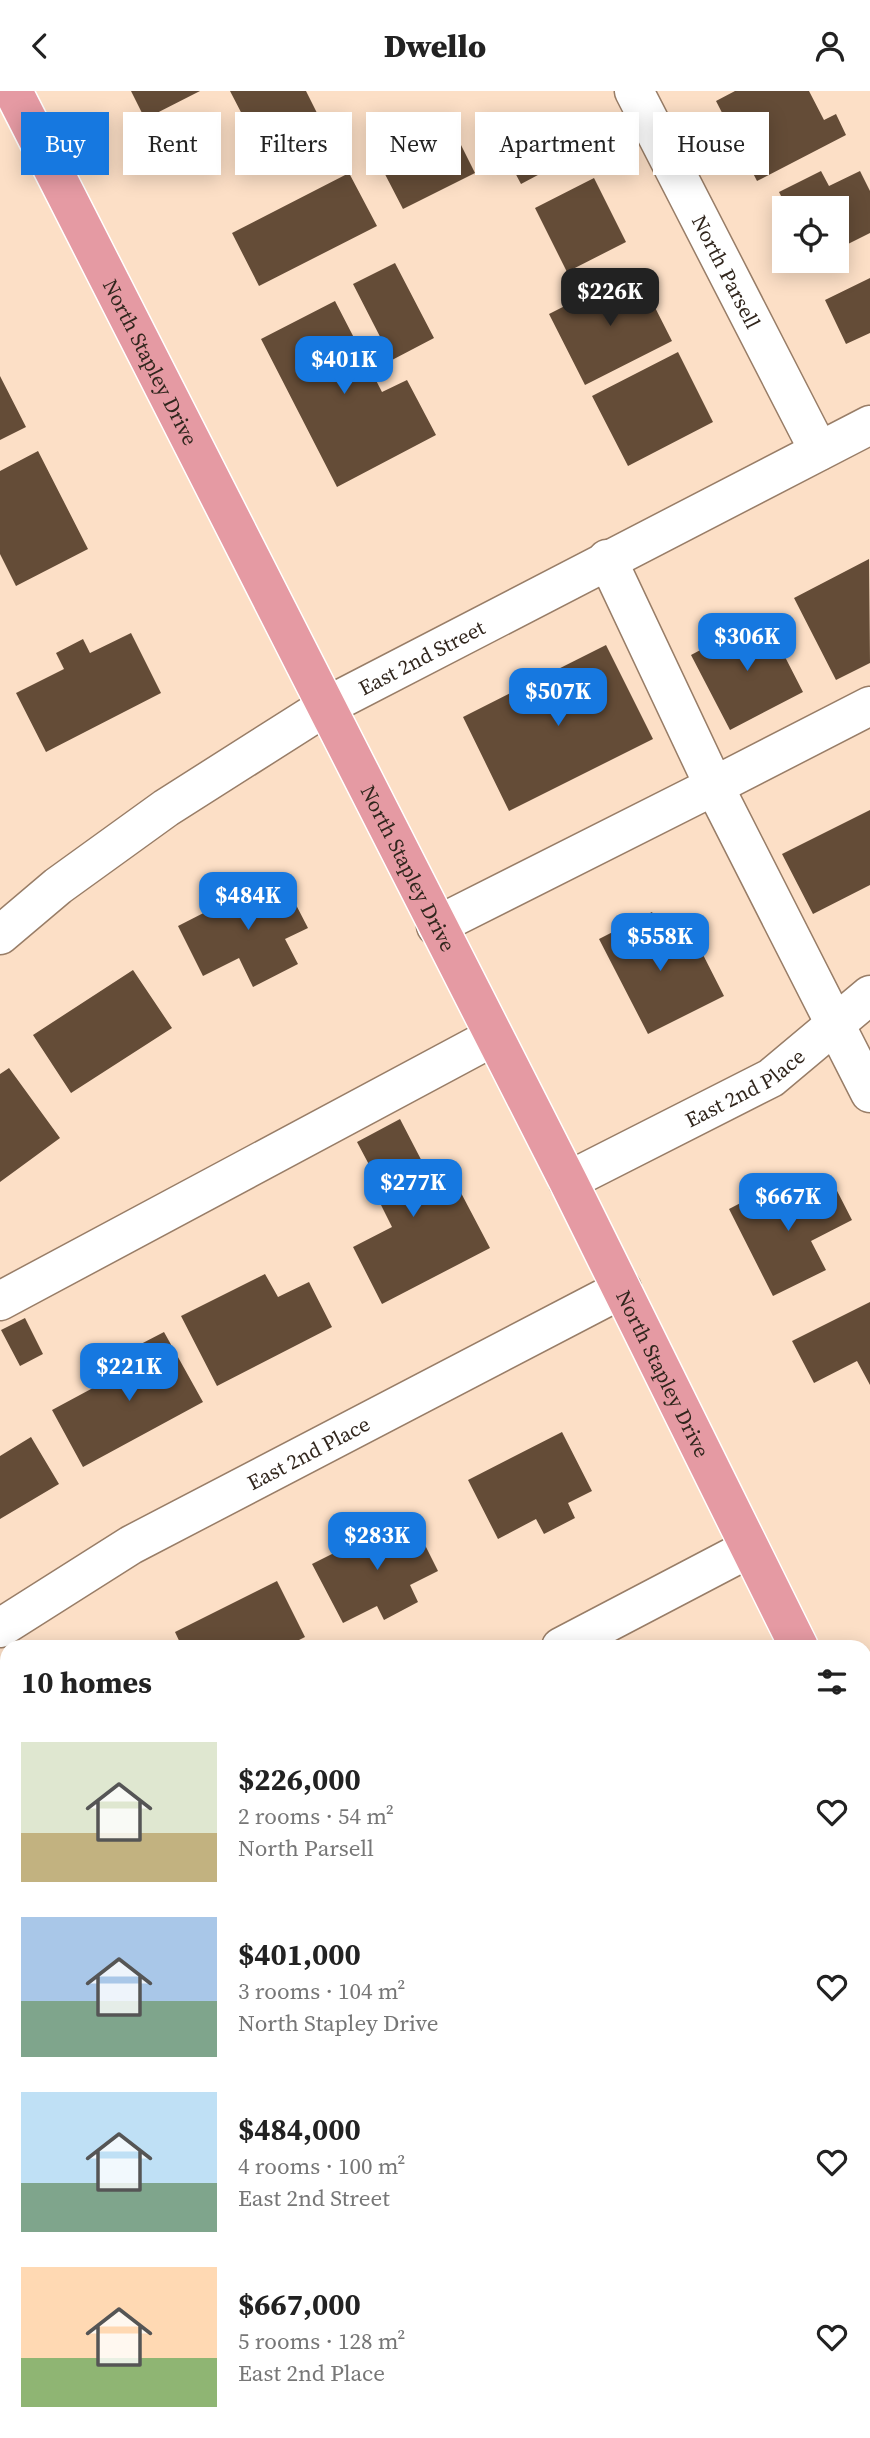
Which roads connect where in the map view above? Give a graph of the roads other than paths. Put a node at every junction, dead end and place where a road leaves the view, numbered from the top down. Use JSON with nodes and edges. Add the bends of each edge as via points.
{"nodes":[{"id":1,"x":13,"y":91,"type":"edge"},
{"id":2,"x":635,"y":91,"type":"edge"},
{"id":3,"x":870,"y":425,"type":"edge"},
{"id":4,"x":819,"y":451,"type":"junction"},
{"id":5,"x":607,"y":559,"type":"junction"},
{"id":6,"x":325,"y":706,"type":"junction"},
{"id":7,"x":870,"y":706,"type":"edge"},
{"id":8,"x":714,"y":786,"type":"junction"},
{"id":9,"x":436,"y":926,"type":"junction"},
{"id":10,"x":0,"y":935,"type":"edge"},
{"id":11,"x":870,"y":995,"type":"edge"},
{"id":12,"x":835,"y":1027,"type":"junction"},
{"id":13,"x":493,"y":1037,"type":"junction"},
{"id":14,"x":870,"y":1093,"type":"edge"},
{"id":15,"x":568,"y":1181,"type":"junction"},
{"id":16,"x":622,"y":1289,"type":"junction"},
{"id":17,"x":0,"y":1301,"type":"edge"},
{"id":18,"x":748,"y":1549,"type":"junction"},
{"id":19,"x":0,"y":1628,"type":"edge"},
{"id":20,"x":574,"y":1640,"type":"edge"},
{"id":21,"x":795,"y":1640,"type":"edge"}],
"edges":[{"from":1,"to":6,"type":"main road","name":"North Stapley Drive"},
{"from":2,"to":4,"type":"street","name":"North Parsell"},
{"from":3,"to":4,"type":"street","name":"East 2nd Street"},
{"from":4,"to":5,"type":"street","name":"East 2nd Street"},
{"from":5,"to":6,"type":"street","name":"East 2nd Street"},
{"from":5,"to":8,"type":"street"},
{"from":6,"to":9,"type":"main road","name":"North Stapley Drive"},
{"from":6,"to":10,"type":"street","name":"East 2nd Street","via":[[166,808],[58,886]]},
{"from":7,"to":8,"type":"street"},
{"from":8,"to":9,"type":"street"},
{"from":8,"to":12,"type":"street"},
{"from":9,"to":13,"type":"main road","name":"North Stapley Drive"},
{"from":11,"to":12,"type":"street","name":"East 2nd Place"},
{"from":12,"to":14,"type":"street"},
{"from":12,"to":15,"type":"street","name":"East 2nd Place","via":[[771,1079]]},
{"from":13,"to":15,"type":"main road","name":"North Stapley Drive"},
{"from":13,"to":17,"type":"street"},
{"from":15,"to":16,"type":"main road","name":"North Stapley Drive"},
{"from":16,"to":18,"type":"main road","name":"North Stapley Drive"},
{"from":16,"to":19,"type":"street","name":"East 2nd Place","via":[[131,1545]]},
{"from":18,"to":20,"type":"street"},
{"from":18,"to":21,"type":"main road","name":"North Stapley Drive"}]}
